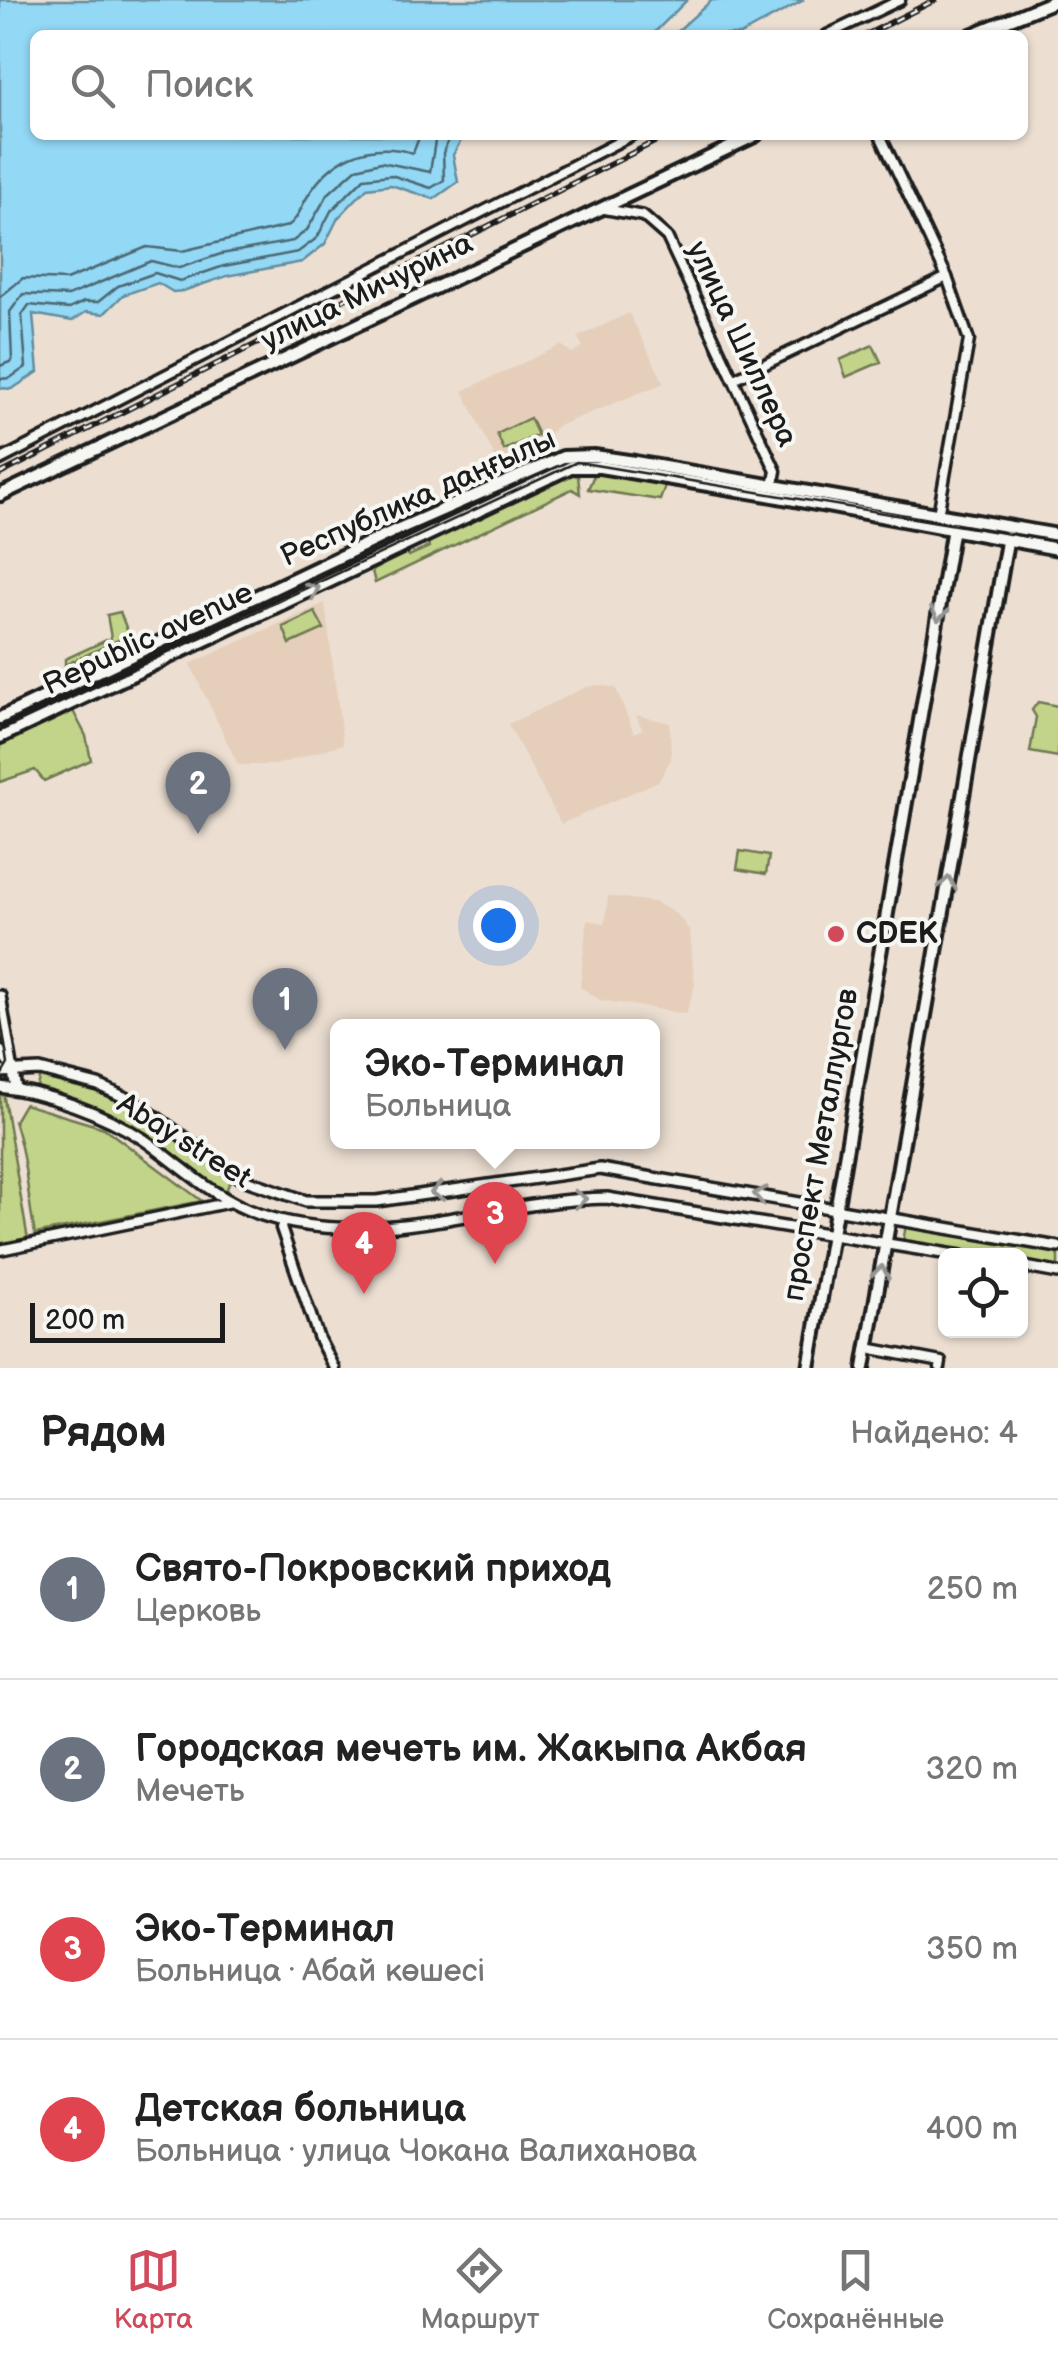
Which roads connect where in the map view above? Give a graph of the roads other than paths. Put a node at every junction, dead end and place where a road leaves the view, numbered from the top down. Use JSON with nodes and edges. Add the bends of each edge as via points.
{"nodes":[{"id":1,"x":900,"y":0,"type":"edge"},
{"id":2,"x":1057,"y":0,"type":"edge"},
{"id":3,"x":837,"y":30,"type":"edge"},
{"id":4,"x":983,"y":30,"type":"edge"},
{"id":5,"x":622,"y":140,"type":"edge"},
{"id":6,"x":745,"y":140,"type":"edge"},
{"id":7,"x":882,"y":140,"type":"edge"},
{"id":8,"x":600,"y":208,"type":"junction"},
{"id":9,"x":948,"y":278,"type":"junction"},
{"id":10,"x":734,"y":379,"type":"junction"},
{"id":11,"x":0,"y":460,"type":"edge"},
{"id":12,"x":773,"y":486,"type":"junction"},
{"id":13,"x":0,"y":495,"type":"edge"},
{"id":14,"x":938,"y":515,"type":"junction"},
{"id":15,"x":954,"y":518,"type":"junction"},
{"id":16,"x":1010,"y":527,"type":"junction"},
{"id":17,"x":952,"y":530,"type":"junction"},
{"id":18,"x":1058,"y":535,"type":"edge"},
{"id":19,"x":1008,"y":540,"type":"junction"},
{"id":20,"x":1058,"y":548,"type":"edge"},
{"id":21,"x":0,"y":718,"type":"edge"},
{"id":22,"x":0,"y":737,"type":"edge"},
{"id":23,"x":0,"y":996,"type":"edge"},
{"id":24,"x":3,"y":1051,"type":"edge"},
{"id":25,"x":0,"y":1063,"type":"edge"},
{"id":26,"x":14,"y":1068,"type":"junction"},
{"id":27,"x":40,"y":1070,"type":"junction"},
{"id":28,"x":0,"y":1072,"type":"edge"},
{"id":29,"x":0,"y":1087,"type":"edge"},
{"id":30,"x":16,"y":1089,"type":"junction"},
{"id":31,"x":306,"y":1201,"type":"junction"},
{"id":32,"x":232,"y":1202,"type":"junction"},
{"id":33,"x":836,"y":1210,"type":"junction"},
{"id":34,"x":890,"y":1218,"type":"junction"},
{"id":35,"x":283,"y":1221,"type":"junction"},
{"id":36,"x":300,"y":1225,"type":"junction"},
{"id":37,"x":831,"y":1236,"type":"junction"},
{"id":38,"x":886,"y":1242,"type":"junction"},
{"id":39,"x":1058,"y":1247,"type":"edge"},
{"id":40,"x":0,"y":1250,"type":"edge"},
{"id":41,"x":938,"y":1252,"type":"edge"},
{"id":42,"x":1028,"y":1267,"type":"edge"},
{"id":43,"x":1058,"y":1272,"type":"edge"},
{"id":44,"x":867,"y":1348,"type":"junction"},
{"id":45,"x":334,"y":1368,"type":"edge"},
{"id":46,"x":809,"y":1368,"type":"edge"},
{"id":47,"x":864,"y":1368,"type":"edge"},
{"id":48,"x":940,"y":1368,"type":"edge"}],
"edges":[{"from":1,"to":3,"type":"street"},
{"from":2,"to":4,"type":"main road"},
{"from":5,"to":11,"type":"street"},
{"from":6,"to":8,"type":"main road","name":"улица Мичурина"},
{"from":7,"to":9,"type":"street"},
{"from":8,"to":10,"type":"street","name":"улица Шиллера","via":[[643,216],[668,237]]},
{"from":8,"to":13,"type":"main road","name":"улица Мичурина"},
{"from":9,"to":10,"type":"street"},
{"from":9,"to":14,"type":"street","via":[[969,340]]},
{"from":10,"to":12,"type":"street","name":"улица Шиллера","via":[[776,471]]},
{"from":12,"to":14,"type":"main road","name":"Республика даңғылы"},
{"from":12,"to":21,"type":"main road","name":"Республика даңғылы","via":[[594,456],[564,457]]},
{"from":14,"to":15,"type":"main road","name":"Республика даңғылы"},
{"from":15,"to":16,"type":"main road","name":"Республика даңғылы"},
{"from":15,"to":17,"type":"main road","name":"проспект Металлургов"},
{"from":16,"to":18,"type":"main road","name":"Республика даңғылы"},
{"from":16,"to":19,"type":"main road"},
{"from":17,"to":19,"type":"main road","name":"Республика даңғылы"},
{"from":22,"to":17,"type":"main road","name":"Республика даңғылы","one_way":true,"via":[[572,467]]},
{"from":17,"to":33,"type":"main road","name":"проспект Металлургов","one_way":true},
{"from":19,"to":20,"type":"main road","name":"Республика даңғылы"},
{"from":34,"to":19,"type":"main road","one_way":true},
{"from":23,"to":24,"type":"street"},
{"from":24,"to":25,"type":"street"},
{"from":24,"to":26,"type":"street"},
{"from":24,"to":27,"type":"street"},
{"from":26,"to":27,"type":"street"},
{"from":26,"to":28,"type":"street"},
{"from":26,"to":30,"type":"street"},
{"from":27,"to":31,"type":"street","via":[[135,1102],[240,1178]]},
{"from":29,"to":30,"type":"street","name":"Abay street"},
{"from":30,"to":32,"type":"street","name":"Abay street","via":[[124,1128]]},
{"from":33,"to":31,"type":"street","one_way":true,"via":[[600,1169],[377,1201]]},
{"from":31,"to":36,"type":"street"},
{"from":32,"to":35,"type":"street","name":"Abay street"},
{"from":32,"to":40,"type":"street"},
{"from":33,"to":34,"type":"street"},
{"from":33,"to":37,"type":"main road","name":"проспект Металлургов"},
{"from":34,"to":38,"type":"main road"},
{"from":34,"to":39,"type":"street"},
{"from":35,"to":36,"type":"street","name":"Abay street"},
{"from":35,"to":45,"type":"street"},
{"from":36,"to":37,"type":"street","name":"Abay street","one_way":true,"via":[[382,1228],[607,1198]]},
{"from":37,"to":38,"type":"street","name":"Abay street"},
{"from":37,"to":46,"type":"main road","name":"проспект Металлургов"},
{"from":38,"to":41,"type":"street","name":"Abay street"},
{"from":44,"to":38,"type":"main road","one_way":true},
{"from":42,"to":43,"type":"street"},
{"from":44,"to":47,"type":"main road"},
{"from":44,"to":48,"type":"street","via":[[940,1362]]}]}
